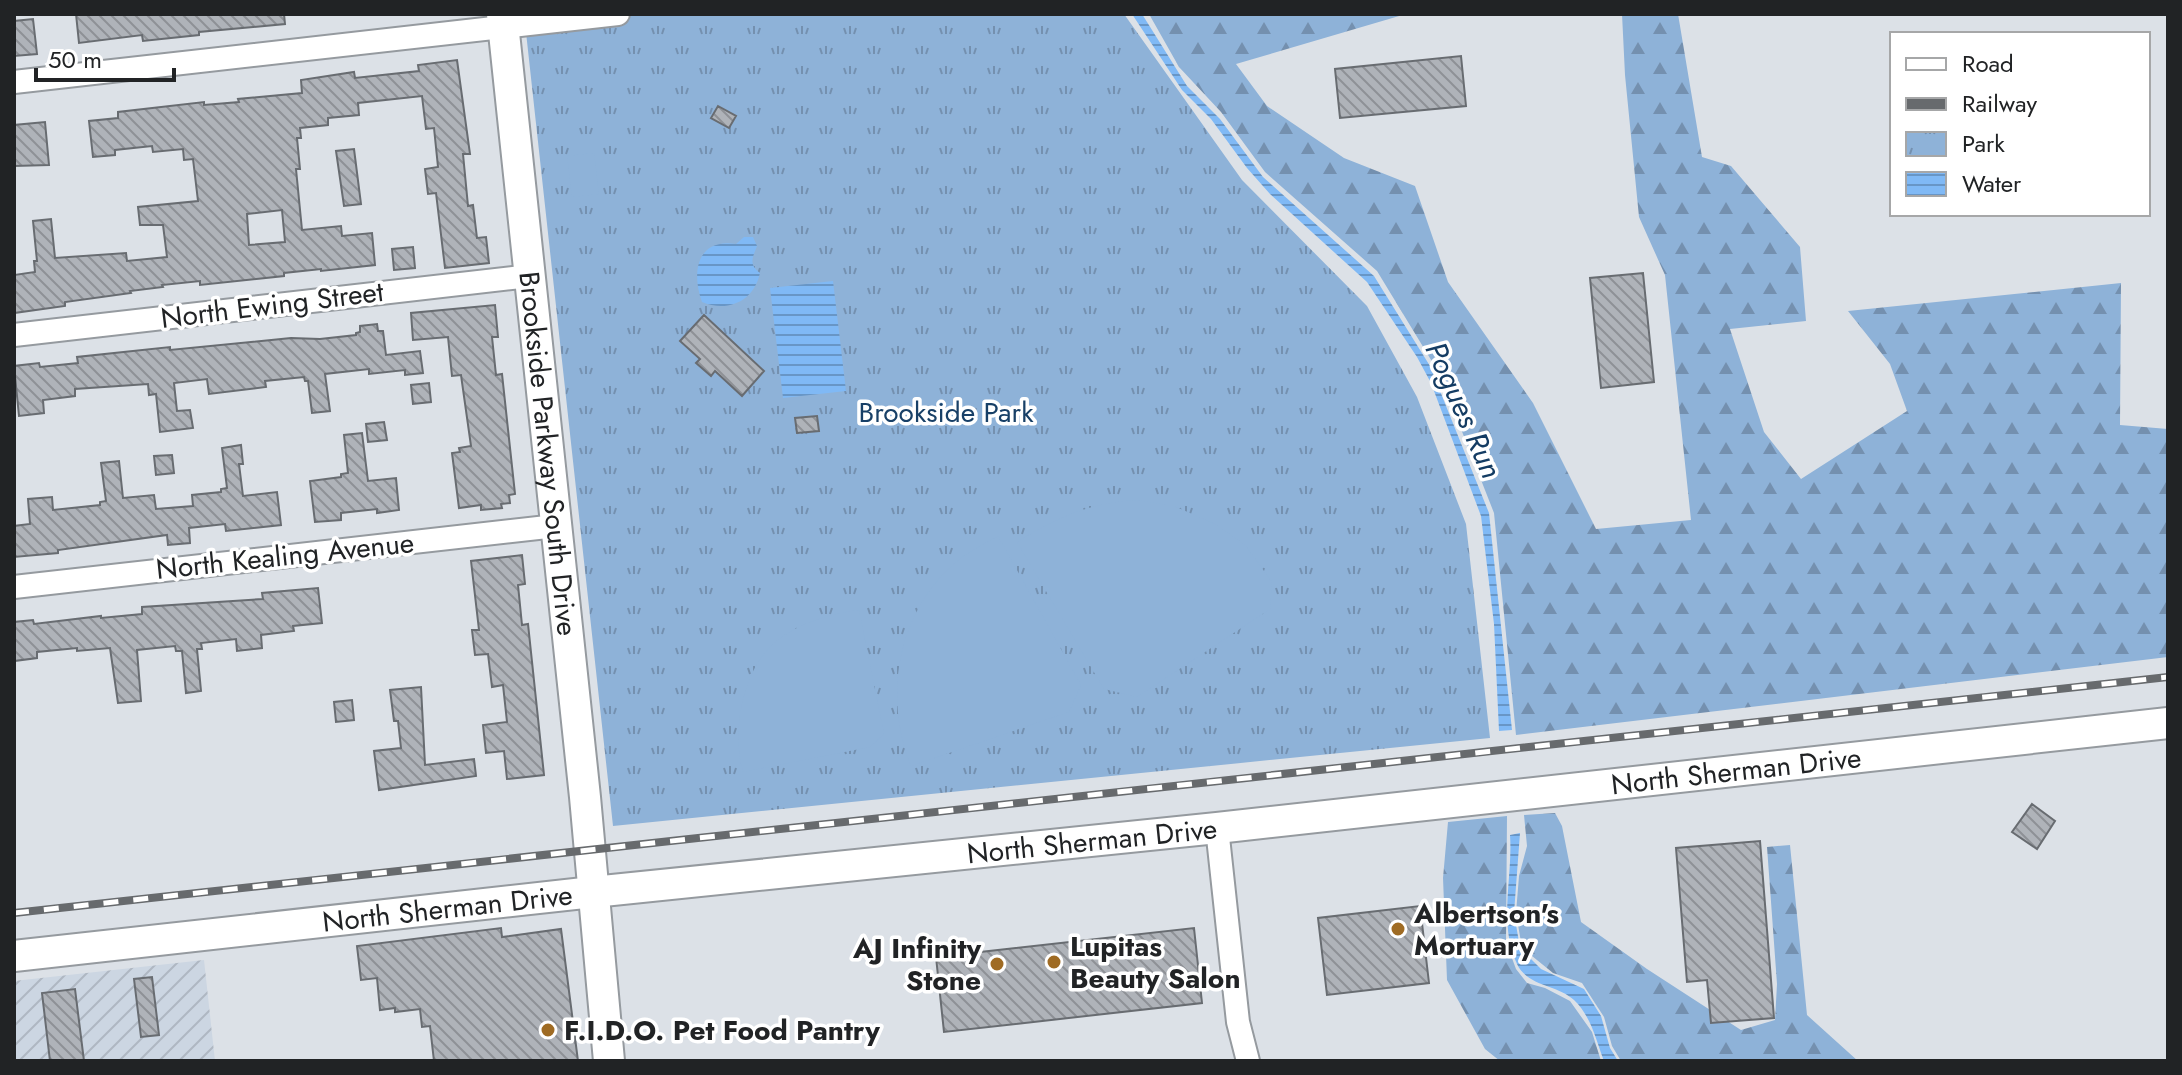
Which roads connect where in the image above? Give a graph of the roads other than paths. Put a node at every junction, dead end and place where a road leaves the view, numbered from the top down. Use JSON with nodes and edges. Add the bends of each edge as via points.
{"nodes":[{"id":1,"x":618,"y":14,"type":"edge"},
{"id":2,"x":502,"y":20,"type":"edge"},
{"id":3,"x":14,"y":82,"type":"edge"},
{"id":4,"x":530,"y":276,"type":"junction"},
{"id":5,"x":14,"y":335,"type":"edge"},
{"id":6,"x":556,"y":526,"type":"junction"},
{"id":7,"x":14,"y":587,"type":"edge"},
{"id":8,"x":2168,"y":723,"type":"edge"},
{"id":9,"x":1217,"y":828,"type":"junction"},
{"id":10,"x":593,"y":892,"type":"junction"},
{"id":11,"x":14,"y":956,"type":"edge"},
{"id":12,"x":609,"y":1061,"type":"edge"},
{"id":13,"x":1248,"y":1061,"type":"edge"}],
"edges":[{"from":1,"to":2,"type":"street"},
{"from":2,"to":3,"type":"street"},
{"from":2,"to":4,"type":"main road","name":"Brookside Parkway South Drive"},
{"from":4,"to":5,"type":"street","name":"North Ewing Street"},
{"from":4,"to":6,"type":"main road","name":"Brookside Parkway South Drive"},
{"from":6,"to":7,"type":"street","name":"North Kealing Avenue"},
{"from":6,"to":10,"type":"main road","name":"Brookside Parkway South Drive"},
{"from":8,"to":9,"type":"main road","name":"North Sherman Drive"},
{"from":9,"to":10,"type":"main road","name":"North Sherman Drive"},
{"from":9,"to":13,"type":"street","via":[[1238,1022]]},
{"from":10,"to":11,"type":"main road","name":"North Sherman Drive"},
{"from":10,"to":12,"type":"main road","name":"Brookside Parkway South Drive"}]}
